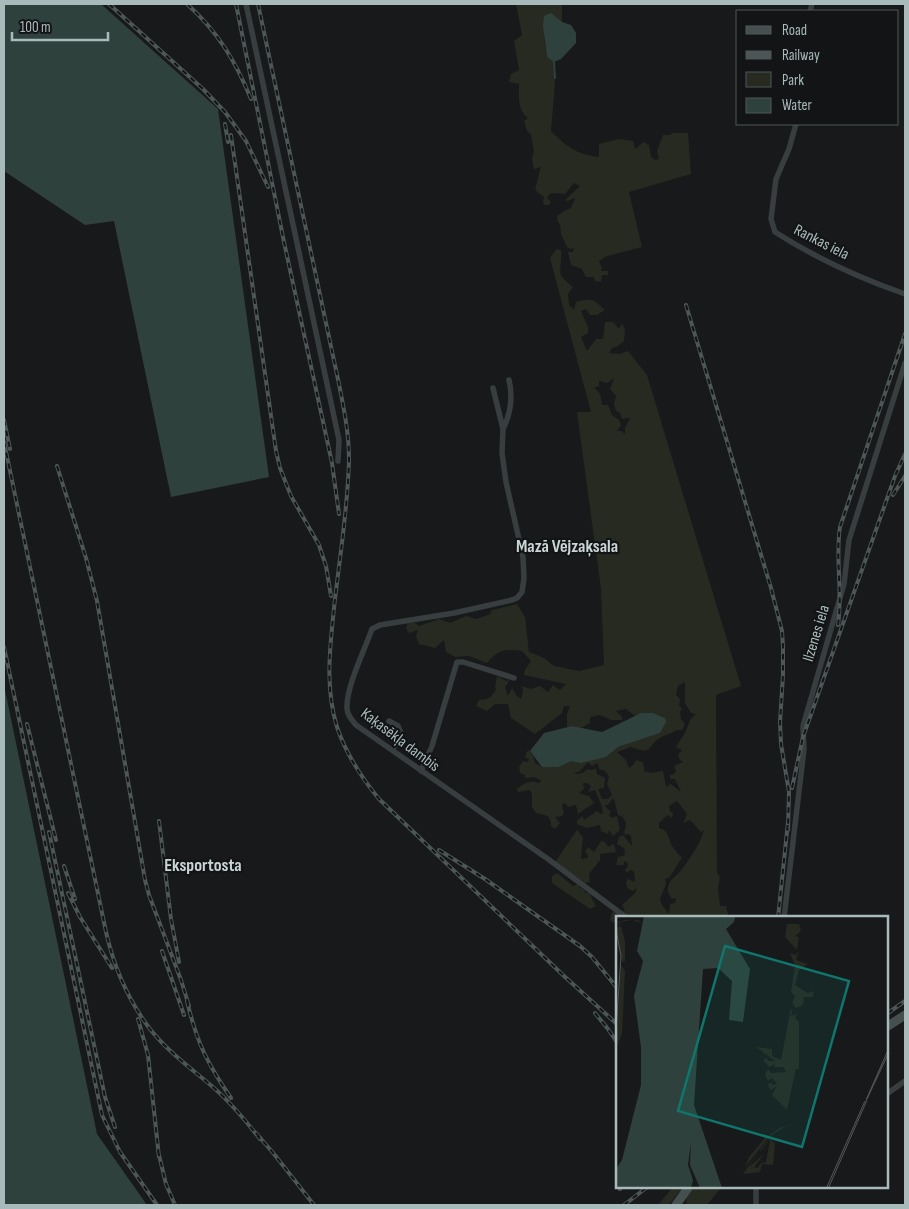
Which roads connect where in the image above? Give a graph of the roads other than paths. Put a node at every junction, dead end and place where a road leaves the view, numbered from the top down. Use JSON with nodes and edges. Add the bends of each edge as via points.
{"nodes":[{"id":1,"x":246,"y":4,"type":"edge"},
{"id":2,"x":796,"y":125,"type":"edge"},
{"id":3,"x":905,"y":294,"type":"edge"},
{"id":4,"x":905,"y":363,"type":"edge"},
{"id":5,"x":509,"y":380,"type":"dead end"},
{"id":6,"x":493,"y":388,"type":"dead end"},
{"id":7,"x":504,"y":429,"type":"junction"},
{"id":8,"x":338,"y":461,"type":"dead end"},
{"id":9,"x":514,"y":678,"type":"dead end"},
{"id":10,"x":389,"y":721,"type":"dead end"},
{"id":11,"x":392,"y":750,"type":"junction"},
{"id":12,"x":421,"y":771,"type":"junction"},
{"id":13,"x":624,"y":916,"type":"edge"},
{"id":14,"x":784,"y":916,"type":"edge"},
{"id":15,"x":905,"y":1015,"type":"edge"},
{"id":16,"x":889,"y":1025,"type":"edge"},
{"id":17,"x":905,"y":1081,"type":"edge"},
{"id":18,"x":889,"y":1092,"type":"edge"},
{"id":19,"x":687,"y":1189,"type":"edge"},
{"id":20,"x":756,"y":1189,"type":"edge"},
{"id":21,"x":676,"y":1205,"type":"edge"},
{"id":22,"x":756,"y":1205,"type":"edge"}],
"edges":[{"from":1,"to":8,"type":"street","via":[[339,440]]},
{"from":2,"to":3,"type":"street","name":"Rankas iela","via":[[776,179],[772,219],[775,232],[850,271]]},
{"from":4,"to":14,"type":"street","name":"Ilzenes iela","via":[[849,540],[844,584],[803,726],[804,749]]},
{"from":5,"to":7,"type":"street","via":[[511,403]]},
{"from":6,"to":7,"type":"street"},
{"from":7,"to":11,"type":"street","name":"Kaķasēkļa dambis","via":[[502,453],[523,557],[522,592],[512,600],[372,629],[349,694],[347,709],[356,725]]},
{"from":9,"to":12,"type":"street","via":[[457,662],[432,746]]},
{"from":10,"to":11,"type":"street","via":[[398,726],[402,735]]},
{"from":11,"to":12,"type":"street","name":"Kaķasēkļa dambis"},
{"from":12,"to":13,"type":"street","name":"Kaķasēkļa dambis"},
{"from":15,"to":16,"type":"street"},
{"from":17,"to":18,"type":"street"},
{"from":19,"to":21,"type":"street"},
{"from":20,"to":22,"type":"street"}]}
